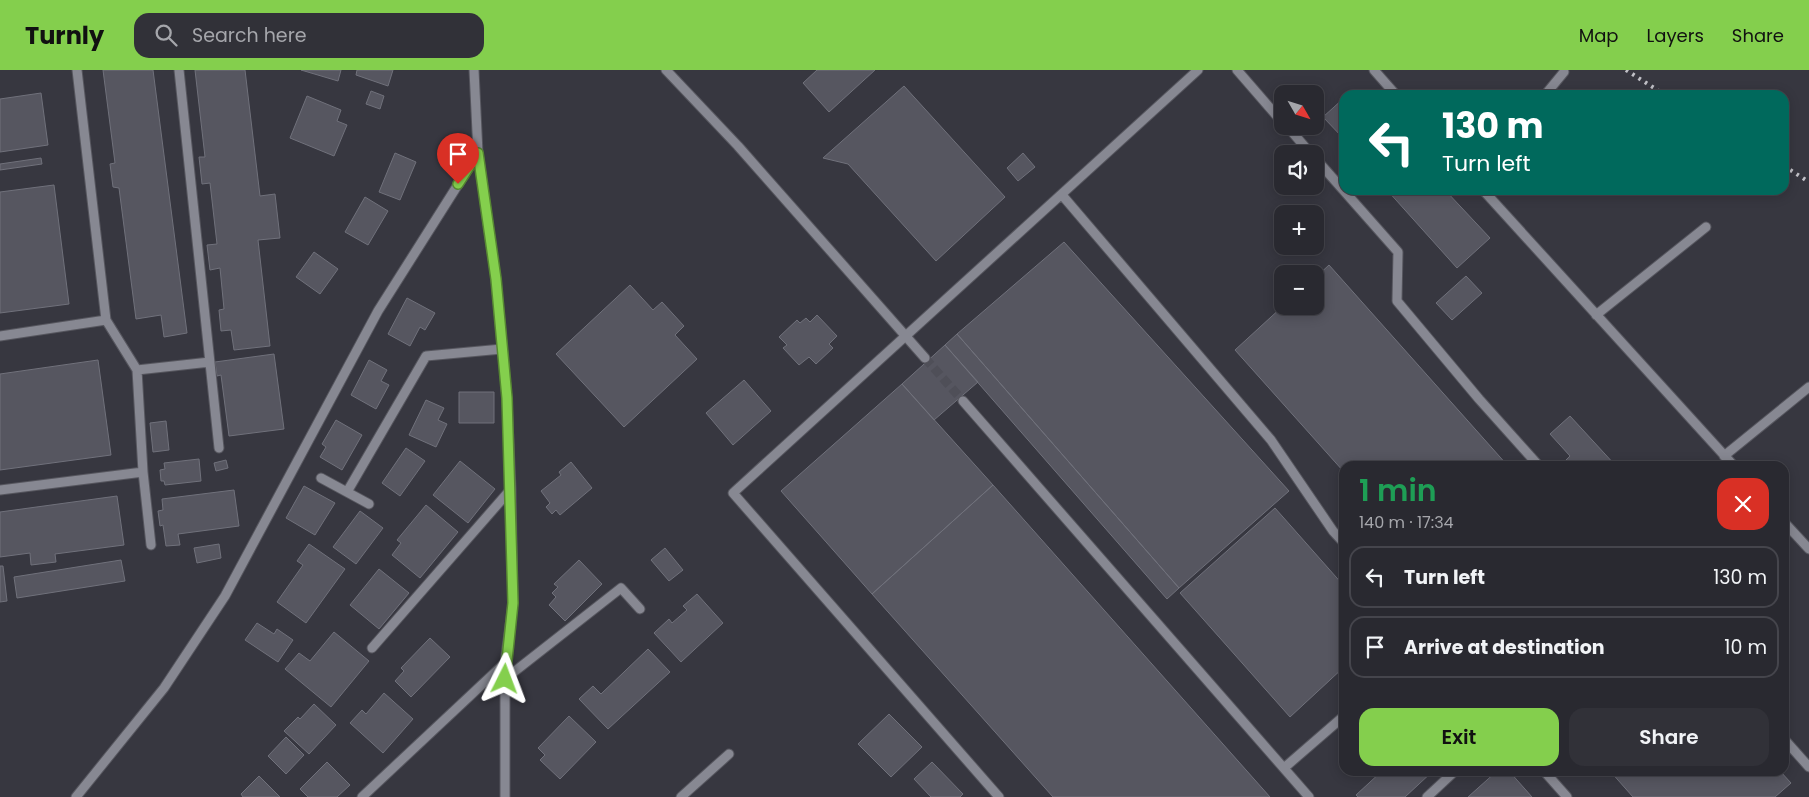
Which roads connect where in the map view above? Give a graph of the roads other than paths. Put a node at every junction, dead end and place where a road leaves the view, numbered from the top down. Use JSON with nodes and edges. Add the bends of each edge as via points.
{"nodes":[{"id":1,"x":77,"y":70,"type":"edge"},
{"id":2,"x":179,"y":70,"type":"edge"},
{"id":3,"x":474,"y":70,"type":"edge"},
{"id":4,"x":666,"y":70,"type":"edge"},
{"id":5,"x":1198,"y":70,"type":"edge"},
{"id":6,"x":1237,"y":70,"type":"edge"},
{"id":7,"x":1374,"y":70,"type":"edge"},
{"id":8,"x":1564,"y":72,"type":"dead end"},
{"id":9,"x":1392,"y":90,"type":"edge"},
{"id":10,"x":1549,"y":90,"type":"edge"},
{"id":11,"x":1274,"y":113,"type":"edge"},
{"id":12,"x":1294,"y":135,"type":"edge"},
{"id":13,"x":1303,"y":145,"type":"edge"},
{"id":14,"x":478,"y":153,"type":"junction"},
{"id":15,"x":1324,"y":168,"type":"edge"},
{"id":16,"x":1339,"y":185,"type":"edge"},
{"id":17,"x":1062,"y":195,"type":"junction"},
{"id":18,"x":1348,"y":195,"type":"edge"},
{"id":19,"x":1487,"y":195,"type":"edge"},
{"id":20,"x":1706,"y":227,"type":"dead end"},
{"id":21,"x":1596,"y":315,"type":"junction"},
{"id":22,"x":106,"y":320,"type":"junction"},
{"id":23,"x":905,"y":335,"type":"junction"},
{"id":24,"x":0,"y":336,"type":"edge"},
{"id":25,"x":502,"y":349,"type":"junction"},
{"id":26,"x":925,"y":358,"type":"tunnel mouth"},
{"id":27,"x":210,"y":362,"type":"junction"},
{"id":28,"x":136,"y":370,"type":"junction"},
{"id":29,"x":1809,"y":386,"type":"edge"},
{"id":30,"x":963,"y":401,"type":"tunnel mouth"},
{"id":31,"x":219,"y":448,"type":"dead end"},
{"id":32,"x":1724,"y":456,"type":"junction"},
{"id":33,"x":1535,"y":461,"type":"edge"},
{"id":34,"x":1729,"y":461,"type":"edge"},
{"id":35,"x":143,"y":472,"type":"junction"},
{"id":36,"x":321,"y":478,"type":"dead end"},
{"id":37,"x":512,"y":489,"type":"junction"},
{"id":38,"x":0,"y":490,"type":"edge"},
{"id":39,"x":347,"y":492,"type":"junction"},
{"id":40,"x":369,"y":504,"type":"dead end"},
{"id":41,"x":1789,"y":527,"type":"edge"},
{"id":42,"x":1339,"y":538,"type":"edge"},
{"id":43,"x":151,"y":544,"type":"dead end"},
{"id":44,"x":1809,"y":549,"type":"edge"},
{"id":45,"x":640,"y":609,"type":"dead end"},
{"id":46,"x":372,"y":648,"type":"dead end"},
{"id":47,"x":505,"y":663,"type":"junction"},
{"id":48,"x":505,"y":679,"type":"junction"},
{"id":49,"x":1339,"y":720,"type":"edge"},
{"id":50,"x":1789,"y":745,"type":"edge"},
{"id":51,"x":729,"y":754,"type":"dead end"},
{"id":52,"x":1809,"y":767,"type":"edge"},
{"id":53,"x":1284,"y":768,"type":"junction"},
{"id":54,"x":1450,"y":776,"type":"edge"},
{"id":55,"x":1548,"y":776,"type":"edge"},
{"id":56,"x":76,"y":797,"type":"edge"},
{"id":57,"x":362,"y":797,"type":"edge"},
{"id":58,"x":505,"y":797,"type":"edge"},
{"id":59,"x":681,"y":797,"type":"edge"},
{"id":60,"x":998,"y":797,"type":"edge"},
{"id":61,"x":1309,"y":797,"type":"edge"},
{"id":62,"x":1427,"y":797,"type":"edge"},
{"id":63,"x":1567,"y":797,"type":"edge"}],
"edges":[{"from":1,"to":22,"type":"street"},
{"from":2,"to":27,"type":"street"},
{"from":3,"to":14,"type":"street"},
{"from":4,"to":23,"type":"street","via":[[738,146]]},
{"from":5,"to":17,"type":"street"},
{"from":6,"to":11,"type":"street"},
{"from":7,"to":9,"type":"street"},
{"from":8,"to":10,"type":"street"},
{"from":12,"to":13,"type":"street"},
{"from":14,"to":25,"type":"street","via":[[496,279]]},
{"from":14,"to":56,"type":"street","via":[[378,311],[225,596],[164,688]]},
{"from":15,"to":16,"type":"street"},
{"from":17,"to":23,"type":"street"},
{"from":17,"to":42,"type":"street","via":[[1271,440]]},
{"from":18,"to":33,"type":"street","via":[[1398,252],[1397,301]]},
{"from":19,"to":21,"type":"street"},
{"from":20,"to":21,"type":"street"},
{"from":21,"to":32,"type":"street"},
{"from":22,"to":24,"type":"street"},
{"from":22,"to":28,"type":"street"},
{"from":23,"to":26,"type":"street"},
{"from":23,"to":60,"type":"street","via":[[733,494]]},
{"from":25,"to":37,"type":"street"},
{"from":25,"to":39,"type":"street","via":[[426,356]]},
{"from":27,"to":28,"type":"street"},
{"from":27,"to":31,"type":"street"},
{"from":28,"to":35,"type":"street"},
{"from":29,"to":32,"type":"street"},
{"from":30,"to":53,"type":"street"},
{"from":32,"to":34,"type":"street"},
{"from":35,"to":38,"type":"street"},
{"from":35,"to":43,"type":"street"},
{"from":36,"to":39,"type":"street"},
{"from":37,"to":46,"type":"street"},
{"from":37,"to":47,"type":"street","via":[[513,603]]},
{"from":39,"to":40,"type":"street"},
{"from":41,"to":44,"type":"street"},
{"from":45,"to":48,"type":"street","via":[[621,588]]},
{"from":47,"to":48,"type":"street"},
{"from":47,"to":57,"type":"street"},
{"from":48,"to":58,"type":"street"},
{"from":49,"to":53,"type":"street"},
{"from":50,"to":52,"type":"street"},
{"from":51,"to":59,"type":"street"},
{"from":53,"to":61,"type":"street"},
{"from":54,"to":62,"type":"street"},
{"from":55,"to":63,"type":"street"}]}
